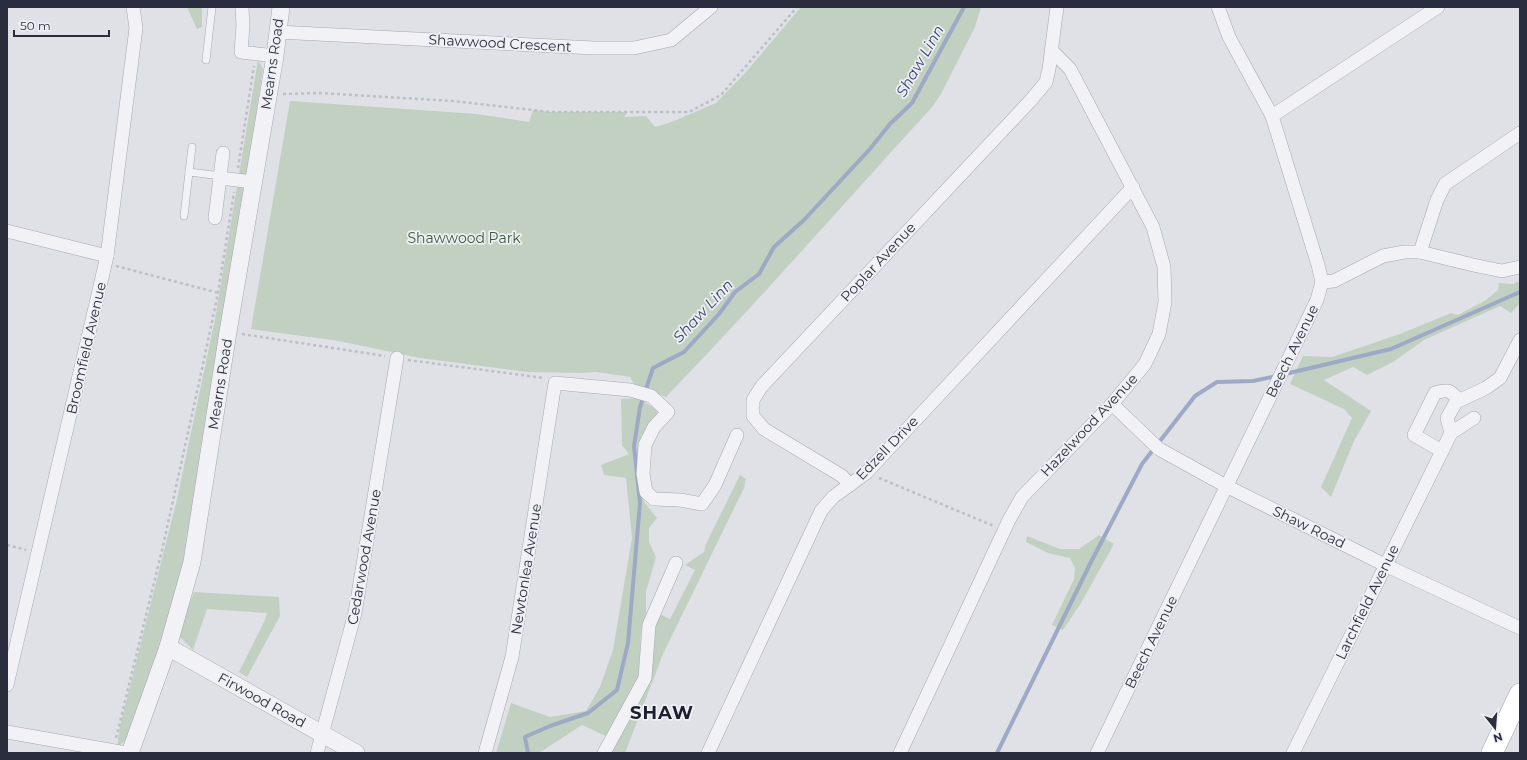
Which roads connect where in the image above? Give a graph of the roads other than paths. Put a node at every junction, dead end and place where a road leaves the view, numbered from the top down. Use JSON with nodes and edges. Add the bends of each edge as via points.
{"nodes":[{"id":1,"x":133,"y":7,"type":"edge"},
{"id":2,"x":212,"y":7,"type":"edge"},
{"id":3,"x":280,"y":7,"type":"edge"},
{"id":4,"x":711,"y":7,"type":"edge"},
{"id":5,"x":1057,"y":7,"type":"edge"},
{"id":6,"x":1218,"y":7,"type":"edge"},
{"id":7,"x":1438,"y":7,"type":"edge"},
{"id":8,"x":241,"y":8,"type":"edge"},
{"id":9,"x":277,"y":32,"type":"junction"},
{"id":10,"x":1052,"y":51,"type":"junction"},
{"id":11,"x":275,"y":56,"type":"junction"},
{"id":12,"x":206,"y":60,"type":"dead end"},
{"id":13,"x":1272,"y":116,"type":"junction"},
{"id":14,"x":1520,"y":134,"type":"edge"},
{"id":15,"x":192,"y":147,"type":"dead end"},
{"id":16,"x":224,"y":153,"type":"dead end"},
{"id":17,"x":189,"y":172,"type":"junction"},
{"id":18,"x":220,"y":177,"type":"junction"},
{"id":19,"x":253,"y":182,"type":"junction"},
{"id":20,"x":1133,"y":187,"type":"junction"},
{"id":21,"x":184,"y":216,"type":"dead end"},
{"id":22,"x":215,"y":218,"type":"dead end"},
{"id":23,"x":7,"y":231,"type":"edge"},
{"id":24,"x":1420,"y":252,"type":"junction"},
{"id":25,"x":106,"y":260,"type":"junction"},
{"id":26,"x":1520,"y":268,"type":"edge"},
{"id":27,"x":1322,"y":282,"type":"junction"},
{"id":28,"x":1520,"y":340,"type":"edge"},
{"id":29,"x":397,"y":358,"type":"dead end"},
{"id":30,"x":1459,"y":400,"type":"junction"},
{"id":31,"x":1112,"y":404,"type":"junction"},
{"id":32,"x":1474,"y":418,"type":"dead end"},
{"id":33,"x":1451,"y":433,"type":"junction"},
{"id":34,"x":737,"y":435,"type":"dead end"},
{"id":35,"x":1442,"y":450,"type":"junction"},
{"id":36,"x":850,"y":485,"type":"junction"},
{"id":37,"x":1226,"y":486,"type":"junction"},
{"id":38,"x":676,"y":563,"type":"dead end"},
{"id":39,"x":1385,"y":565,"type":"junction"},
{"id":40,"x":1520,"y":628,"type":"edge"},
{"id":41,"x":168,"y":647,"type":"junction"},
{"id":42,"x":8,"y":679,"type":"edge"},
{"id":43,"x":1519,"y":700,"type":"edge"},
{"id":44,"x":1520,"y":725,"type":"edge"},
{"id":45,"x":7,"y":732,"type":"edge"},
{"id":46,"x":323,"y":735,"type":"junction"},
{"id":47,"x":126,"y":753,"type":"edge"},
{"id":48,"x":130,"y":753,"type":"edge"},
{"id":49,"x":318,"y":753,"type":"edge"},
{"id":50,"x":356,"y":753,"type":"edge"},
{"id":51,"x":485,"y":753,"type":"edge"},
{"id":52,"x":604,"y":753,"type":"edge"},
{"id":53,"x":708,"y":753,"type":"edge"},
{"id":54,"x":900,"y":753,"type":"edge"},
{"id":55,"x":1097,"y":753,"type":"edge"},
{"id":56,"x":1293,"y":753,"type":"edge"},
{"id":57,"x":1492,"y":753,"type":"edge"},
{"id":58,"x":1506,"y":753,"type":"edge"}],
"edges":[{"from":1,"to":25,"type":"street","name":"Broomfield Avenue","via":[[136,28]]},
{"from":2,"to":12,"type":"lane"},
{"from":3,"to":9,"type":"street","name":"Mearns Road"},
{"from":4,"to":9,"type":"street","name":"Shawwood Crescent","via":[[671,40],[634,48]]},
{"from":5,"to":10,"type":"street","name":"Poplar Avenue"},
{"from":6,"to":13,"type":"street","name":"Beech Avenue","via":[[1229,37]]},
{"from":7,"to":13,"type":"street"},
{"from":8,"to":11,"type":"street","via":[[244,25],[241,52]]},
{"from":9,"to":11,"type":"street","name":"Mearns Road"},
{"from":10,"to":20,"type":"street","name":"Hazelwood Avenue","via":[[1070,69]]},
{"from":10,"to":36,"type":"street","name":"Poplar Avenue","via":[[1046,82],[1032,99],[762,386],[753,400],[754,416],[764,429],[842,476]]},
{"from":11,"to":19,"type":"street","name":"Mearns Road"},
{"from":13,"to":27,"type":"street","name":"Beech Avenue"},
{"from":14,"to":24,"type":"street","via":[[1445,184]]},
{"from":15,"to":17,"type":"lane"},
{"from":16,"to":18,"type":"street"},
{"from":17,"to":18,"type":"lane"},
{"from":17,"to":21,"type":"lane"},
{"from":18,"to":19,"type":"street"},
{"from":18,"to":22,"type":"street"},
{"from":19,"to":41,"type":"street","name":"Mearns Road","via":[[192,562]]},
{"from":20,"to":31,"type":"street","name":"Hazelwood Avenue","via":[[1153,227],[1164,267],[1165,302],[1159,334],[1145,364]]},
{"from":20,"to":36,"type":"street","name":"Edzell Drive","via":[[866,472]]},
{"from":23,"to":25,"type":"street"},
{"from":24,"to":26,"type":"street","via":[[1502,270]]},
{"from":24,"to":27,"type":"street","via":[[1383,256],[1334,281]]},
{"from":25,"to":42,"type":"street","name":"Broomfield Avenue"},
{"from":27,"to":37,"type":"street","name":"Beech Avenue","via":[[1318,300]]},
{"from":28,"to":30,"type":"street","via":[[1500,378],[1486,388]]},
{"from":29,"to":46,"type":"street","name":"Cedarwood Avenue","via":[[355,613]]},
{"from":30,"to":33,"type":"street","via":[[1447,418]]},
{"from":30,"to":35,"type":"street","via":[[1452,392],[1445,390],[1434,393],[1414,435]]},
{"from":31,"to":37,"type":"street","name":"Shaw Road","via":[[1160,449]]},
{"from":31,"to":54,"type":"street","name":"Hazelwood Avenue","via":[[1022,496]]},
{"from":32,"to":33,"type":"street"},
{"from":33,"to":35,"type":"street","name":"Larchfield Avenue"},
{"from":34,"to":51,"type":"street","name":"Newtonlea Avenue","via":[[715,485],[702,504],[654,499],[646,492],[643,474],[645,445],[654,427],[668,412],[650,396],[630,390],[555,383],[512,657]]},
{"from":35,"to":39,"type":"street","name":"Larchfield Avenue"},
{"from":36,"to":53,"type":"street","name":"Edzell Drive","via":[[833,497],[822,511]]},
{"from":37,"to":39,"type":"street","name":"Shaw Road"},
{"from":37,"to":55,"type":"street","name":"Beech Avenue"},
{"from":38,"to":52,"type":"street","via":[[649,625],[645,678]]},
{"from":39,"to":40,"type":"street","name":"Shaw Road"},
{"from":39,"to":56,"type":"street","name":"Larchfield Avenue"},
{"from":41,"to":46,"type":"street","name":"Firwood Road"},
{"from":41,"to":48,"type":"street","name":"Mearns Road"},
{"from":43,"to":57,"type":"main road"},
{"from":44,"to":58,"type":"main road"},
{"from":45,"to":47,"type":"street"},
{"from":46,"to":49,"type":"street","name":"Cedarwood Avenue"},
{"from":46,"to":50,"type":"street","name":"Firwood Road"}]}
